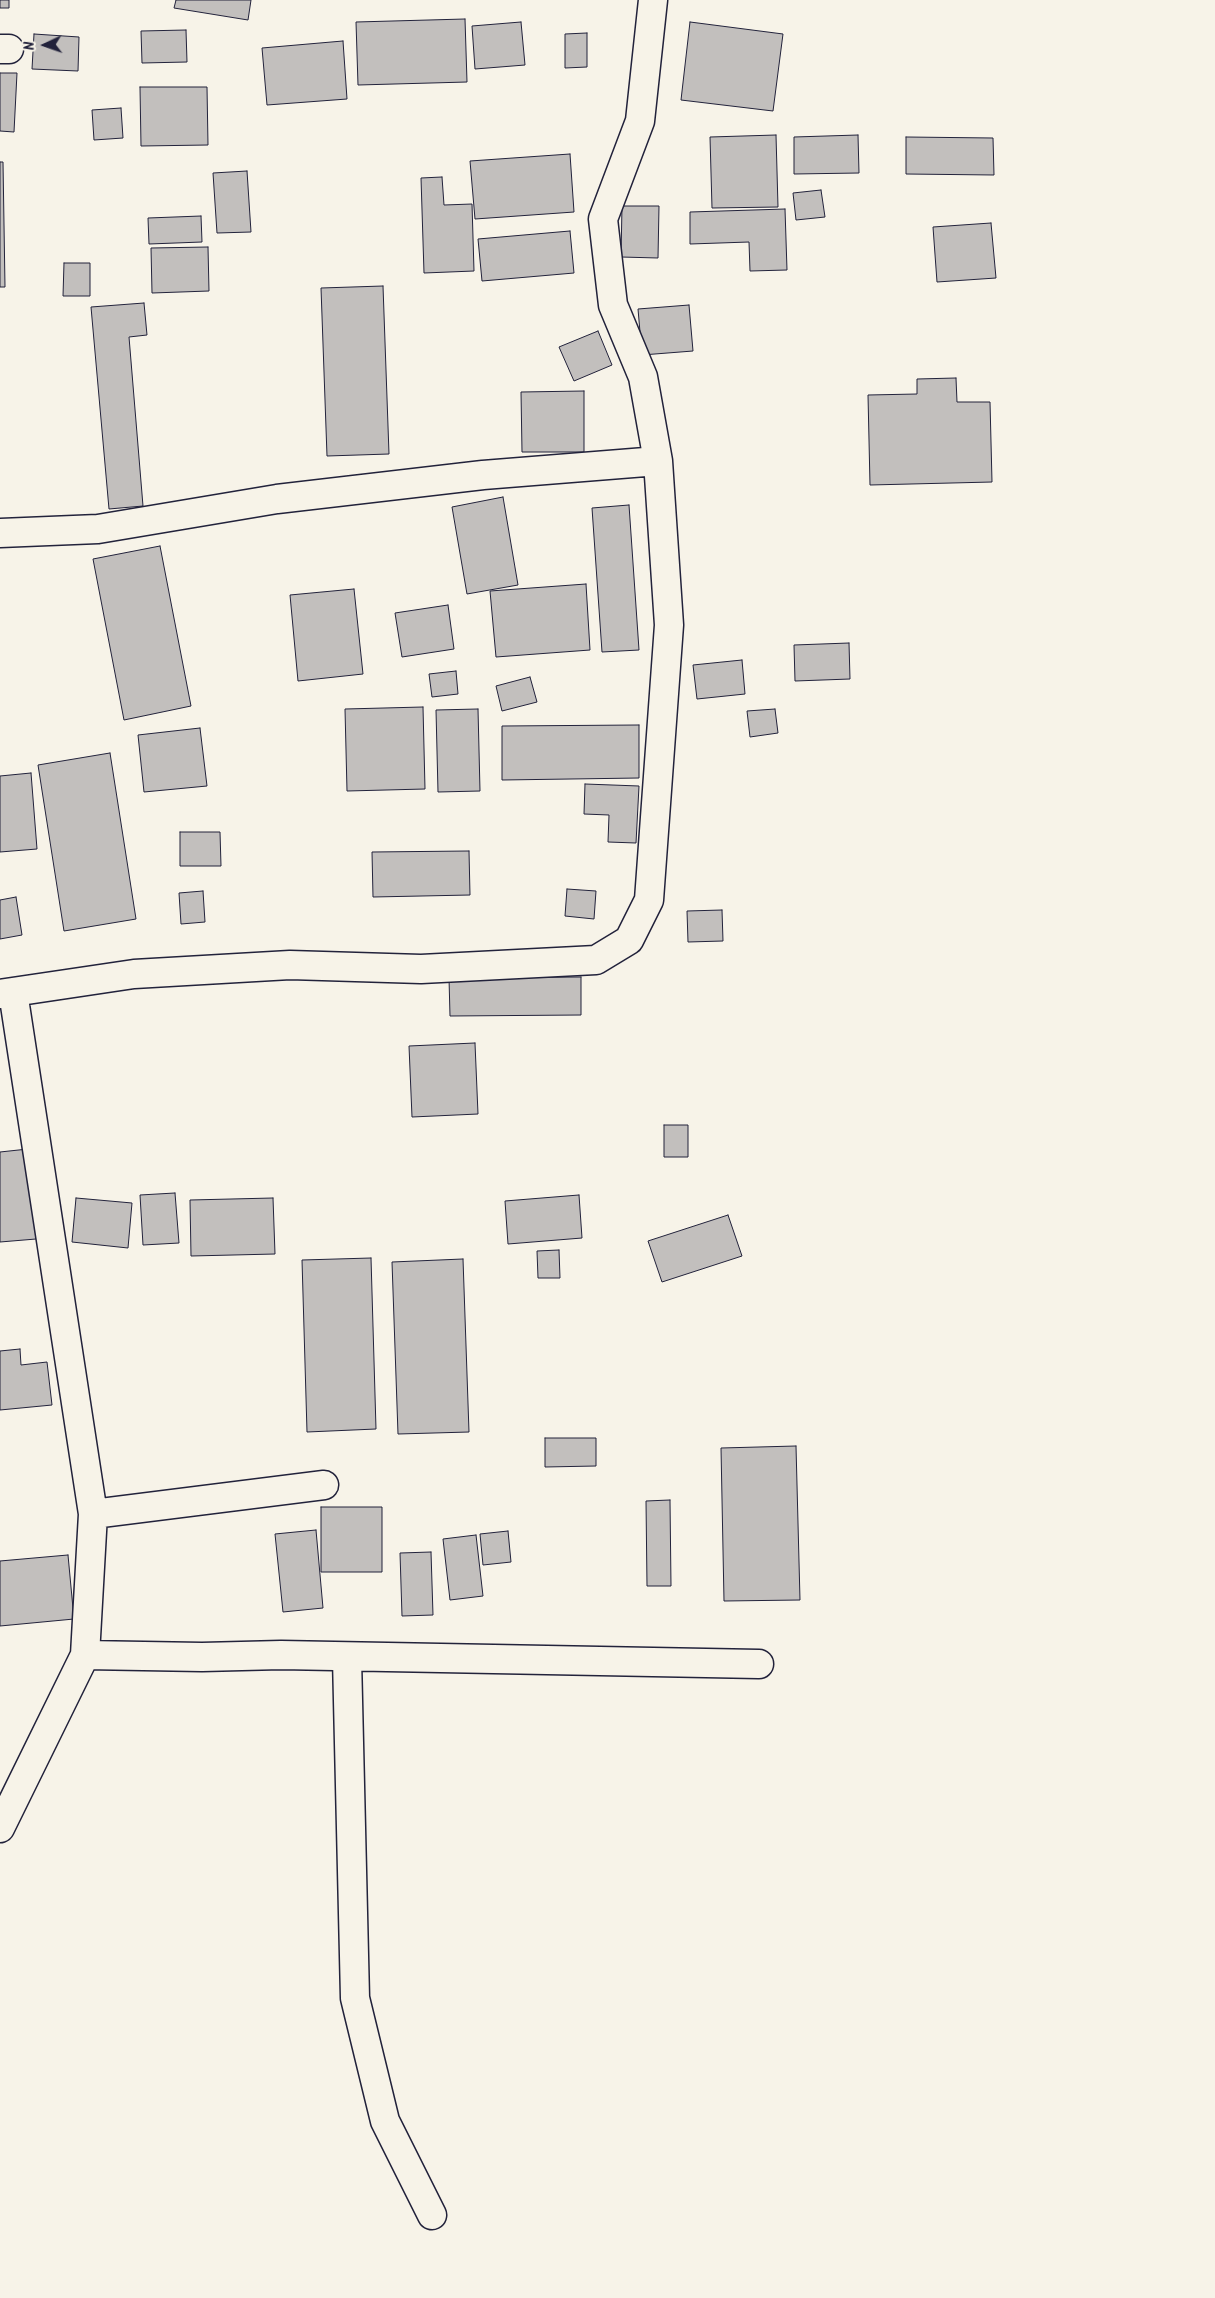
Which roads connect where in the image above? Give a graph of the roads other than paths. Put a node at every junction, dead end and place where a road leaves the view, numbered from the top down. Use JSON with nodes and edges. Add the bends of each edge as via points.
{"nodes":[{"id":1,"x":653,"y":0,"type":"edge"},
{"id":2,"x":658,"y":460,"type":"junction"},
{"id":3,"x":0,"y":533,"type":"edge"},
{"id":4,"x":6,"y":993,"type":"edge"},
{"id":5,"x":324,"y":1485,"type":"dead end"},
{"id":6,"x":93,"y":1514,"type":"junction"},
{"id":7,"x":85,"y":1655,"type":"junction"},
{"id":8,"x":347,"y":1658,"type":"junction"},
{"id":9,"x":759,"y":1664,"type":"dead end"},
{"id":10,"x":0,"y":1828,"type":"edge"},
{"id":11,"x":432,"y":2215,"type":"dead end"}],
"edges":[{"from":1,"to":2,"type":"street","via":[[640,120],[603,219],[613,305],[643,377]]},
{"from":2,"to":3,"type":"street","via":[[483,475],[277,499],[98,528]]},
{"from":2,"to":4,"type":"street","via":[[669,625],[649,900],[629,940],[596,960],[421,969],[290,965],[134,974]]},
{"from":4,"to":6,"type":"street"},
{"from":5,"to":6,"type":"street"},
{"from":6,"to":7,"type":"street"},
{"from":7,"to":8,"type":"street"},
{"from":7,"to":10,"type":"street"},
{"from":8,"to":9,"type":"street"},
{"from":8,"to":11,"type":"street","via":[[355,1998],[385,2121]]}]}
